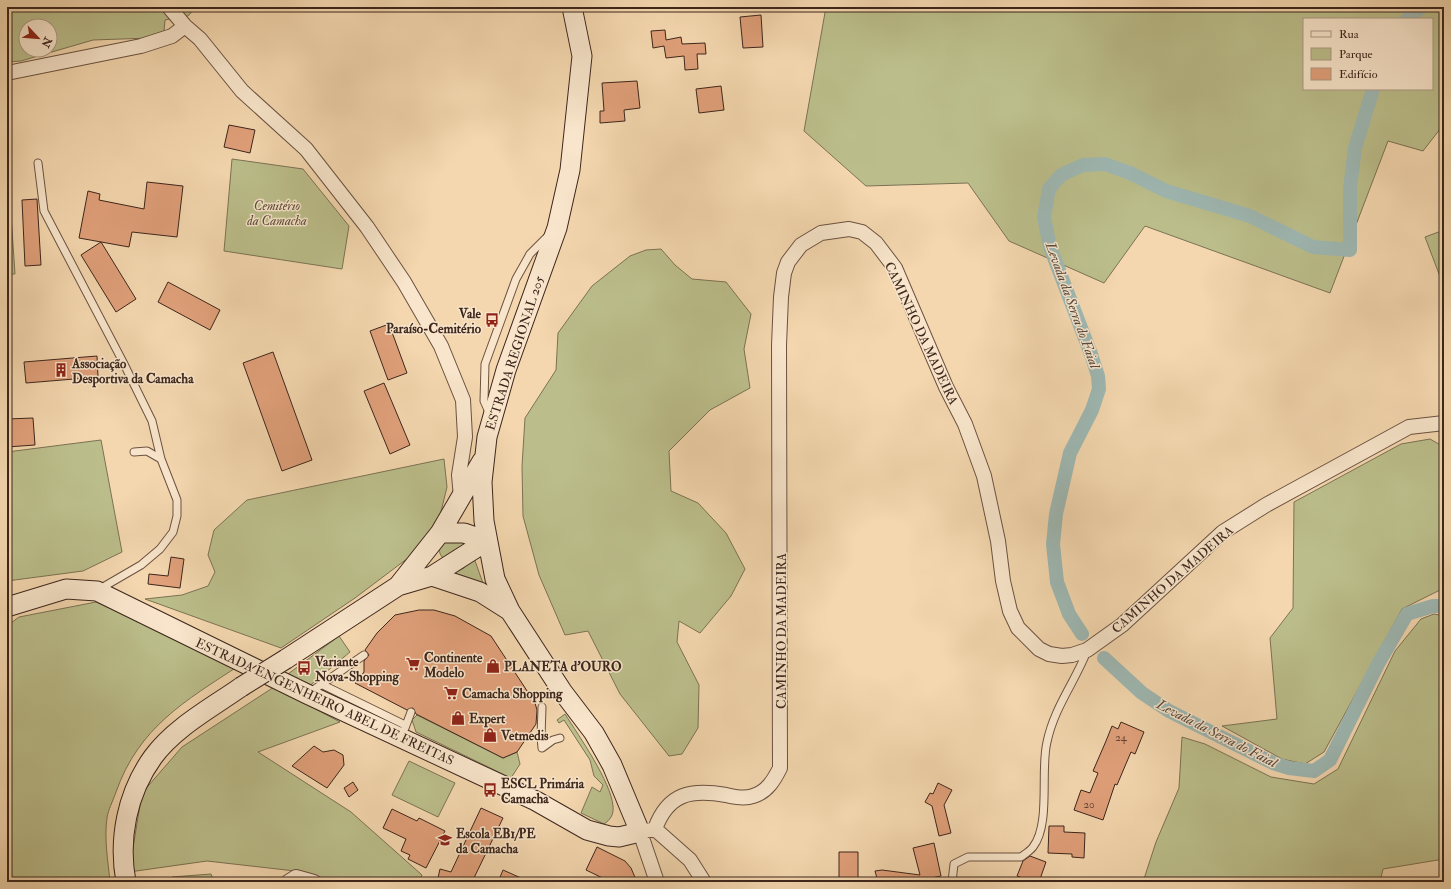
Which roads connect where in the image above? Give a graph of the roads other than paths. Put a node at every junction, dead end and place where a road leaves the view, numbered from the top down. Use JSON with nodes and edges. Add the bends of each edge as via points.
{"nodes":[{"id":1,"x":168,"y":7,"type":"edge"},
{"id":2,"x":572,"y":7,"type":"edge"},
{"id":3,"x":185,"y":26,"type":"junction"},
{"id":4,"x":7,"y":73,"type":"edge"},
{"id":5,"x":38,"y":163,"type":"dead end"},
{"id":6,"x":1444,"y":422,"type":"edge"},
{"id":7,"x":134,"y":452,"type":"dead end"},
{"id":8,"x":484,"y":458,"type":"junction"},
{"id":9,"x":161,"y":459,"type":"junction"},
{"id":10,"x":461,"y":498,"type":"junction"},
{"id":11,"x":436,"y":539,"type":"junction"},
{"id":12,"x":487,"y":541,"type":"junction"},
{"id":13,"x":432,"y":576,"type":"junction"},
{"id":14,"x":398,"y":586,"type":"junction"},
{"id":15,"x":97,"y":591,"type":"junction"},
{"id":16,"x":7,"y":607,"type":"edge"},
{"id":17,"x":510,"y":611,"type":"junction"},
{"id":18,"x":1087,"y":650,"type":"junction"},
{"id":19,"x":364,"y":655,"type":"dead end"},
{"id":20,"x":314,"y":689,"type":"junction"},
{"id":21,"x":542,"y":707,"type":"dead end"},
{"id":22,"x":411,"y":712,"type":"dead end"},
{"id":23,"x":404,"y":732,"type":"junction"},
{"id":24,"x":560,"y":738,"type":"dead end"},
{"id":25,"x":648,"y":831,"type":"junction"},
{"id":26,"x":126,"y":882,"type":"edge"},
{"id":27,"x":288,"y":882,"type":"edge"},
{"id":28,"x":314,"y":882,"type":"edge"},
{"id":29,"x":657,"y":882,"type":"edge"},
{"id":30,"x":704,"y":882,"type":"edge"},
{"id":31,"x":952,"y":882,"type":"edge"}],
"edges":[{"from":1,"to":3,"type":"street"},
{"from":2,"to":8,"type":"main road","name":"ESTRADA REGIONAL 205","via":[[582,56],[570,170],[557,228],[506,370]]},
{"from":3,"to":4,"type":"street","via":[[172,36],[142,46]]},
{"from":3,"to":10,"type":"street","via":[[200,39],[242,91],[306,149],[367,227],[404,282],[441,346],[463,400],[465,437],[459,475]]},
{"from":5,"to":9,"type":"lane","via":[[44,211],[152,421]]},
{"from":6,"to":18,"type":"street","name":"CAMINHO DA MADEIRA","via":[[1409,428],[1266,505],[1223,532],[1122,626]]},
{"from":7,"to":9,"type":"lane","via":[[147,451]]},
{"from":8,"to":10,"type":"main road"},
{"from":8,"to":12,"type":"main road","name":"ESTRADA REGIONAL 205","via":[[482,482]]},
{"from":9,"to":15,"type":"lane","via":[[177,500],[173,532],[160,549],[141,566]]},
{"from":10,"to":11,"type":"main road"},
{"from":11,"to":12,"type":"main road","via":[[464,533]]},
{"from":11,"to":13,"type":"main road"},
{"from":11,"to":14,"type":"main road"},
{"from":12,"to":13,"type":"main road"},
{"from":12,"to":17,"type":"main road","name":"ESTRADA REGIONAL 205","via":[[495,579]]},
{"from":13,"to":14,"type":"main road"},
{"from":13,"to":17,"type":"main road","via":[[480,592]]},
{"from":14,"to":26,"type":"main road","bridge":true,"via":[[199,716],[153,756],[130,799],[123,850]]},
{"from":15,"to":16,"type":"main road","name":"ESTRADA ENGENHEIRO ABEL DE FREITAS","via":[[66,589]]},
{"from":15,"to":20,"type":"main road","name":"ESTRADA ENGENHEIRO ABEL DE FREITAS"},
{"from":17,"to":25,"type":"main road","name":"ESTRADA REGIONAL 205","via":[[562,691],[594,733]]},
{"from":18,"to":25,"type":"street","name":"CAMINHO DA MADEIRA","via":[[1072,655],[1049,654],[1034,645],[1018,628],[1010,611],[1003,581],[986,482],[965,424],[946,387],[895,268],[876,243],[862,232],[849,229],[821,233],[801,245],[788,262],[781,297],[780,768],[765,790],[752,797],[703,792],[685,794],[664,811]]},
{"from":18,"to":31,"type":"lane","via":[[1057,709],[1046,743],[1042,824],[1033,846],[1021,857],[968,857],[954,864]]},
{"from":19,"to":20,"type":"lane"},
{"from":20,"to":23,"type":"main road","name":"ESTRADA ENGENHEIRO ABEL DE FREITAS"},
{"from":21,"to":24,"type":"lane","via":[[542,748],[552,740]]},
{"from":22,"to":23,"type":"lane"},
{"from":23,"to":25,"type":"main road","name":"ESTRADA ENGENHEIRO ABEL DE FREITAS","via":[[588,830],[619,837]]},
{"from":25,"to":29,"type":"street"},
{"from":25,"to":30,"type":"street","via":[[690,860]]},
{"from":27,"to":28,"type":"street","via":[[296,878]]}]}
